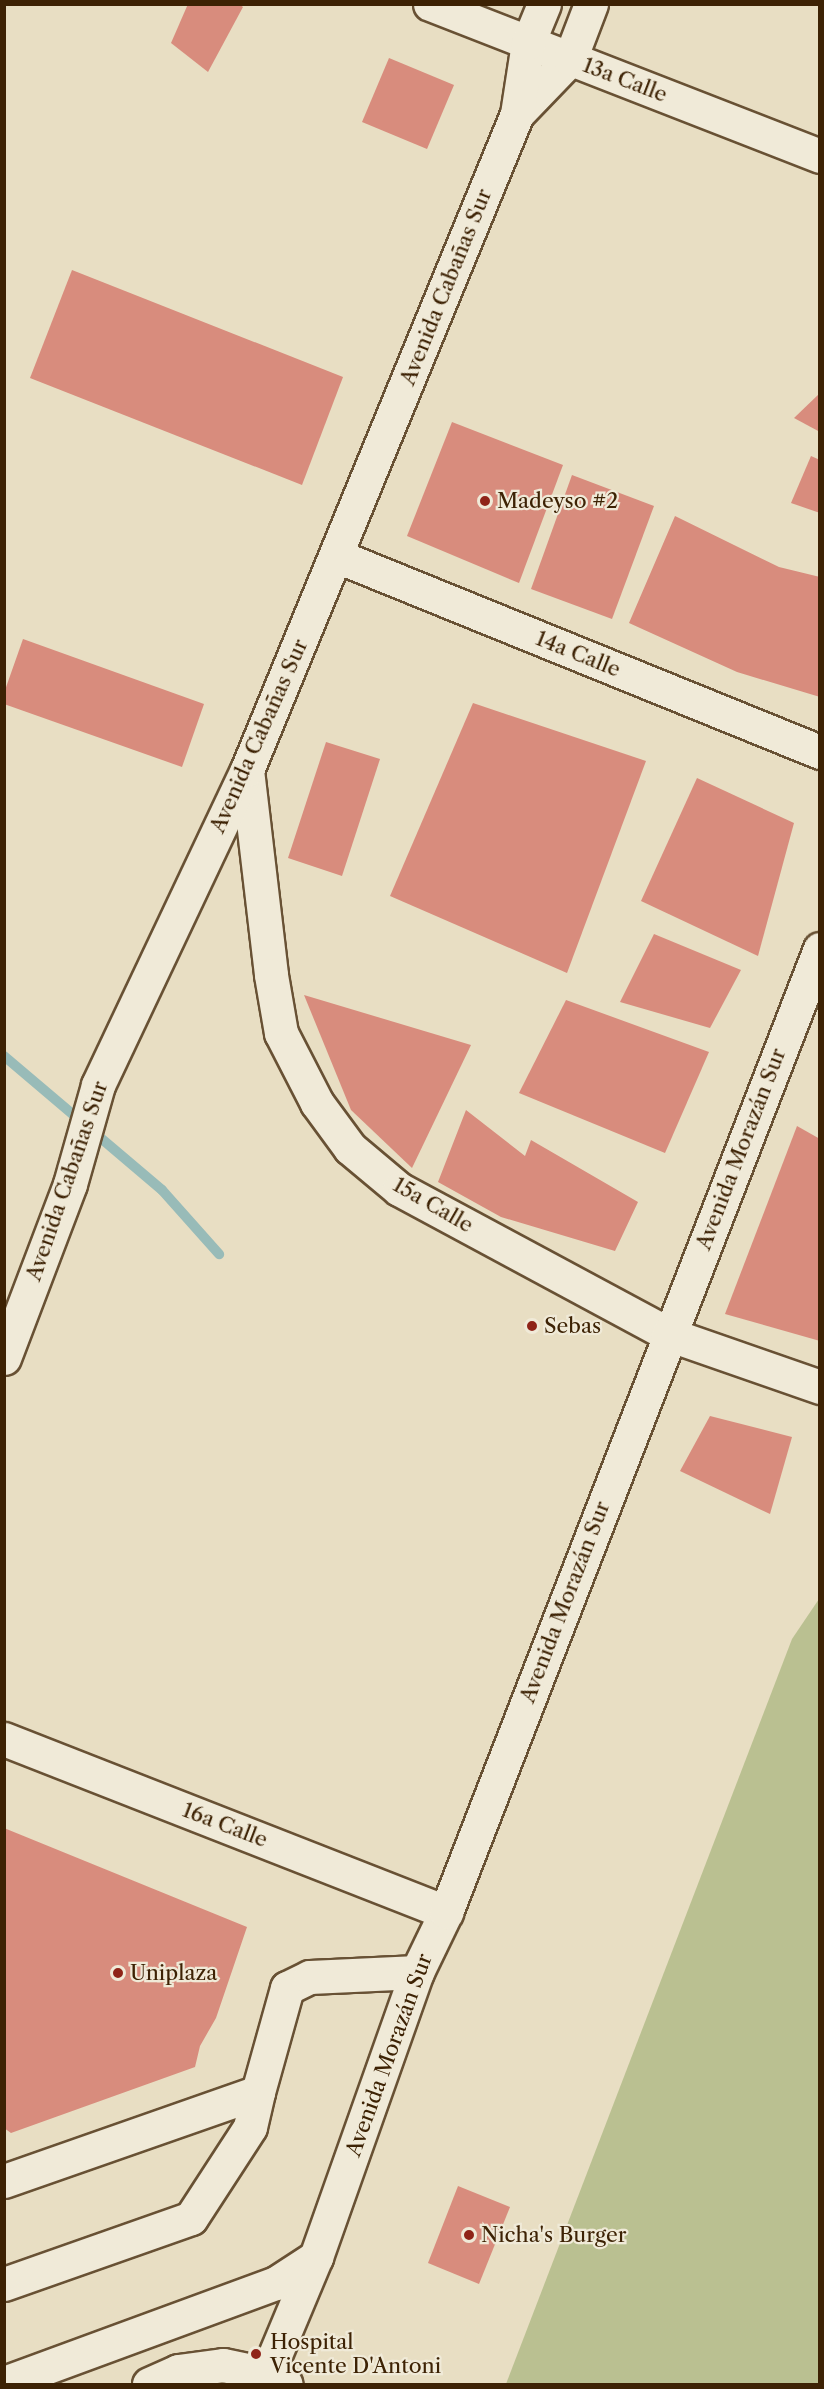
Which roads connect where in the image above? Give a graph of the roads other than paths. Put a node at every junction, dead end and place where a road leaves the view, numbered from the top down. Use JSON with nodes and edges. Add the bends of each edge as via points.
{"nodes":[{"id":1,"x":430,"y":4,"type":"edge"},
{"id":2,"x":544,"y":4,"type":"edge"},
{"id":3,"x":591,"y":4,"type":"edge"},
{"id":4,"x":528,"y":43,"type":"junction"},
{"id":5,"x":570,"y":59,"type":"junction"},
{"id":6,"x":517,"y":114,"type":"junction"},
{"id":7,"x":819,"y":156,"type":"edge"},
{"id":8,"x":337,"y":555,"type":"junction"},
{"id":9,"x":819,"y":752,"type":"edge"},
{"id":10,"x":247,"y":770,"type":"junction"},
{"id":11,"x":819,"y":949,"type":"edge"},
{"id":12,"x":668,"y":1334,"type":"junction"},
{"id":13,"x":4,"y":1358,"type":"edge"},
{"id":14,"x":819,"y":1387,"type":"edge"},
{"id":15,"x":4,"y":1739,"type":"edge"},
{"id":16,"x":446,"y":1912,"type":"junction"},
{"id":17,"x":417,"y":1972,"type":"junction"},
{"id":18,"x":258,"y":2092,"type":"junction"},
{"id":19,"x":4,"y":2181,"type":"edge"},
{"id":20,"x":316,"y":2257,"type":"junction"},
{"id":21,"x":4,"y":2284,"type":"edge"},
{"id":22,"x":277,"y":2379,"type":"edge"},
{"id":23,"x":4,"y":2383,"type":"edge"},
{"id":24,"x":149,"y":2385,"type":"edge"}],
"edges":[{"from":1,"to":4,"type":"street","name":"13a Calle"},
{"from":2,"to":4,"type":"street","name":"Avenida Cabañas Sur"},
{"from":3,"to":5,"type":"street","name":"Avenida Cabañas Sur"},
{"from":4,"to":5,"type":"street","name":"13a Calle"},
{"from":4,"to":6,"type":"street","name":"Avenida Cabañas Sur"},
{"from":5,"to":6,"type":"street","name":"Avenida Cabañas Sur"},
{"from":5,"to":7,"type":"street","name":"13a Calle"},
{"from":6,"to":8,"type":"street","name":"Avenida Cabañas Sur"},
{"from":8,"to":9,"type":"street","name":"14a Calle"},
{"from":8,"to":10,"type":"street","name":"Avenida Cabañas Sur"},
{"from":10,"to":12,"type":"street","name":"15a Calle","via":[[281,1033],[317,1103],[350,1148],[399,1189]]},
{"from":10,"to":13,"type":"street","name":"Avenida Cabañas Sur","via":[[98,1085],[70,1184]]},
{"from":11,"to":12,"type":"street","name":"Avenida Morazán Sur"},
{"from":12,"to":14,"type":"street","name":"15a Calle"},
{"from":12,"to":16,"type":"street","name":"Avenida Morazán Sur"},
{"from":15,"to":16,"type":"street","name":"16a Calle"},
{"from":16,"to":17,"type":"street","name":"Avenida Morazán Sur"},
{"from":17,"to":18,"type":"street","via":[[310,1977],[287,1988]]},
{"from":17,"to":20,"type":"street","name":"Avenida Morazán Sur"},
{"from":18,"to":19,"type":"street"},
{"from":18,"to":21,"type":"street","via":[[250,2127],[191,2218]]},
{"from":20,"to":22,"type":"street","name":"Avenida Morazán Sur"},
{"from":20,"to":23,"type":"street","via":[[276,2283]]},
{"from":22,"to":24,"type":"street","via":[[223,2365],[178,2371]]}]}
